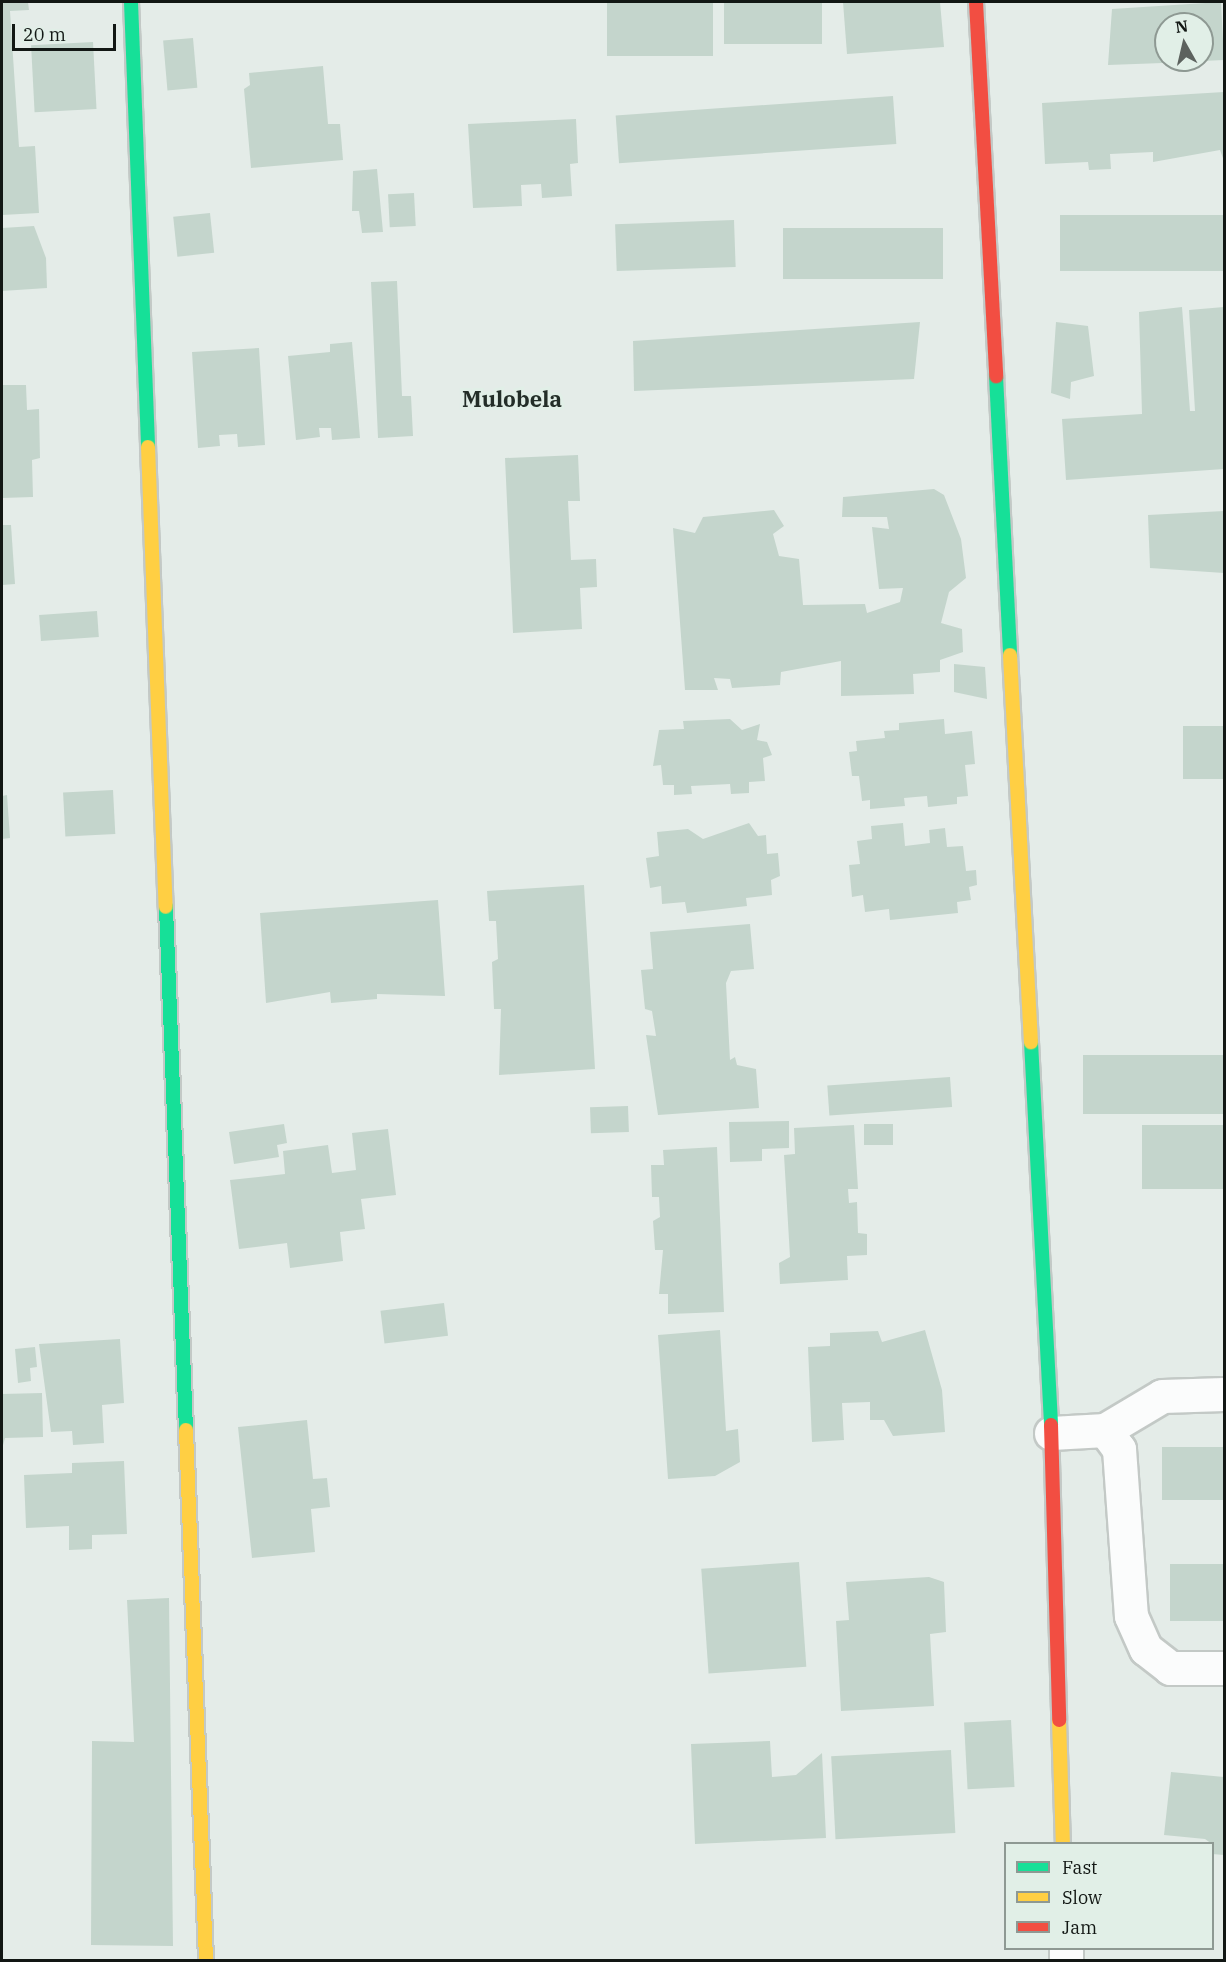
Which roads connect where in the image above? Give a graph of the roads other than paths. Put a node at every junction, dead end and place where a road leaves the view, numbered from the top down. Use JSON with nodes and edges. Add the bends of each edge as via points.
{"nodes":[{"id":1,"x":131,"y":2,"type":"edge"},
{"id":2,"x":976,"y":2,"type":"edge"},
{"id":3,"x":1224,"y":1394,"type":"edge"},
{"id":4,"x":1105,"y":1430,"type":"junction"},
{"id":5,"x":1051,"y":1433,"type":"junction"},
{"id":6,"x":1224,"y":1668,"type":"edge"},
{"id":7,"x":1063,"y":1842,"type":"edge"},
{"id":8,"x":206,"y":1960,"type":"edge"}],
"edges":[{"from":1,"to":8,"type":"street"},
{"from":2,"to":5,"type":"street"},
{"from":3,"to":4,"type":"street","via":[[1162,1396]]},
{"from":4,"to":5,"type":"street"},
{"from":4,"to":6,"type":"street","via":[[1119,1449],[1124,1552],[1138,1637],[1170,1668]]},
{"from":5,"to":7,"type":"street"}]}
